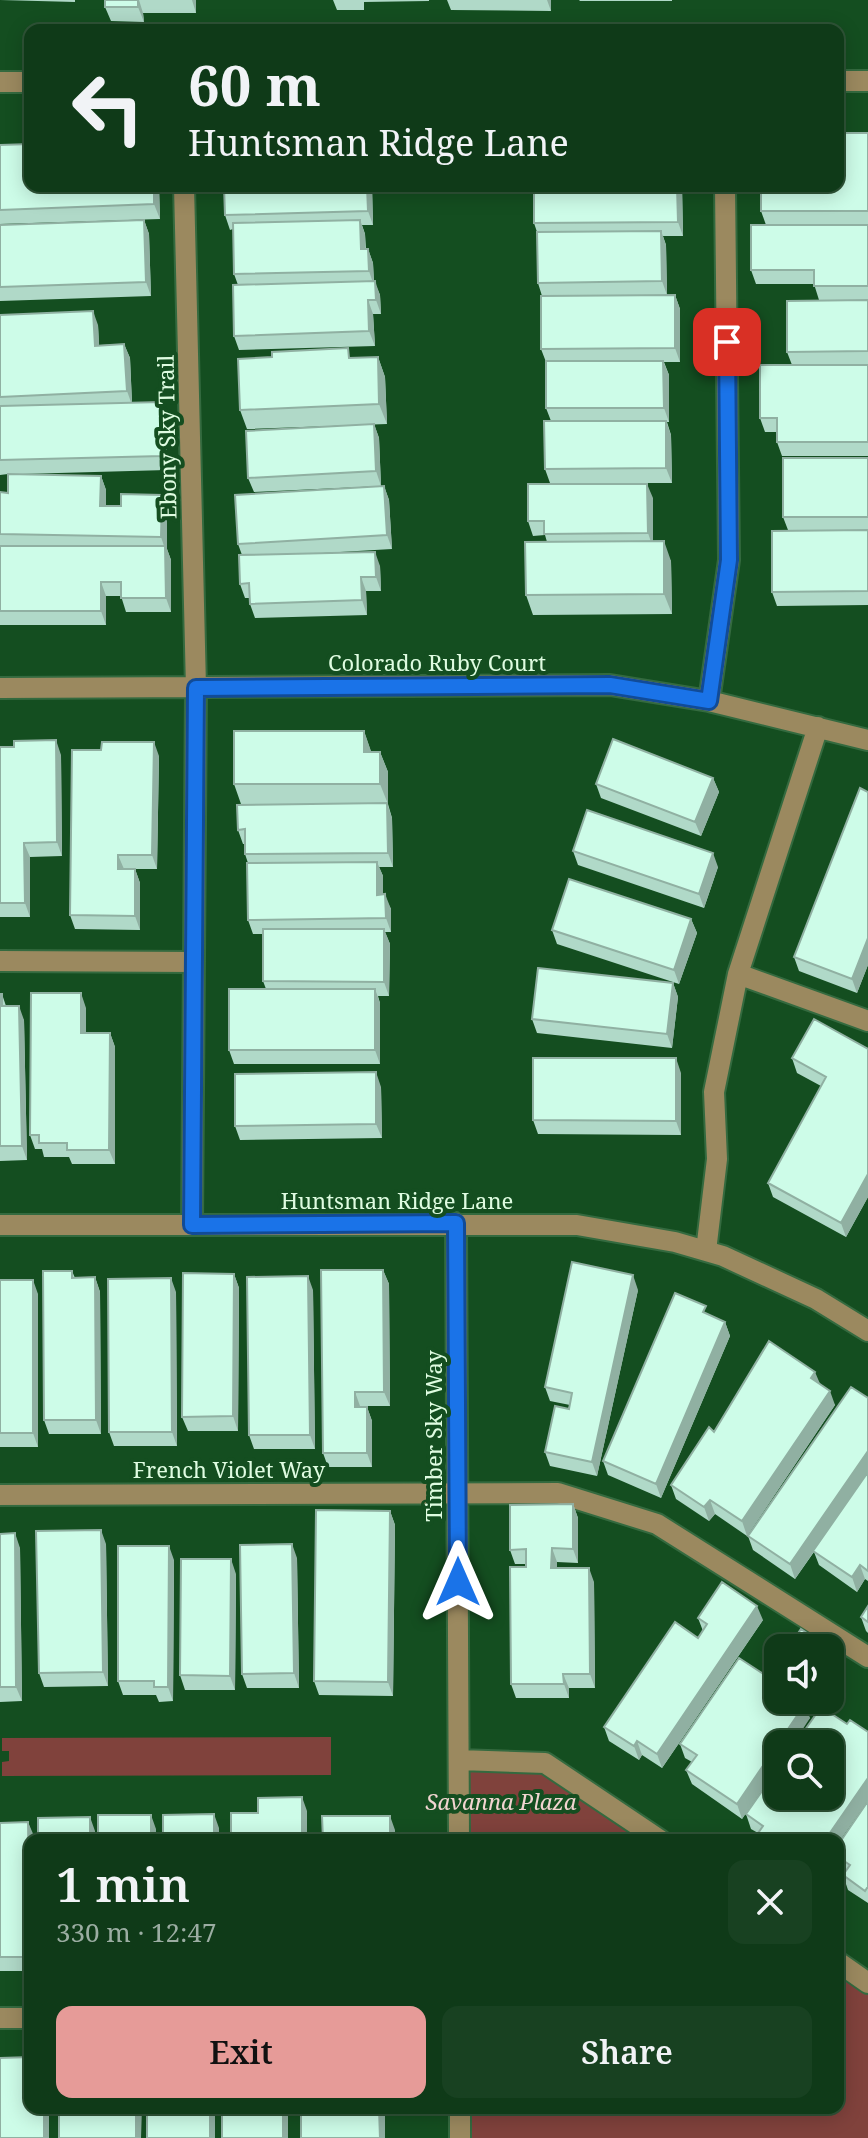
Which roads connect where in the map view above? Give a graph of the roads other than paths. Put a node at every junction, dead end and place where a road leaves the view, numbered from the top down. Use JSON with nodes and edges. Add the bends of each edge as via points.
{"nodes":[{"id":1,"x":844,"y":81,"type":"edge"},
{"id":2,"x":868,"y":81,"type":"edge"},
{"id":3,"x":0,"y":82,"type":"edge"},
{"id":4,"x":24,"y":82,"type":"edge"},
{"id":5,"x":184,"y":192,"type":"edge"},
{"id":6,"x":725,"y":192,"type":"edge"},
{"id":7,"x":0,"y":688,"type":"edge"},
{"id":8,"x":196,"y":688,"type":"junction"},
{"id":9,"x":709,"y":701,"type":"junction"},
{"id":10,"x":818,"y":727,"type":"junction"},
{"id":11,"x":868,"y":740,"type":"edge"},
{"id":12,"x":0,"y":961,"type":"edge"},
{"id":13,"x":194,"y":962,"type":"junction"},
{"id":14,"x":738,"y":974,"type":"junction"},
{"id":15,"x":868,"y":1021,"type":"edge"},
{"id":16,"x":456,"y":1223,"type":"junction"},
{"id":17,"x":0,"y":1225,"type":"edge"},
{"id":18,"x":192,"y":1225,"type":"junction"},
{"id":19,"x":706,"y":1251,"type":"junction"},
{"id":20,"x":868,"y":1331,"type":"edge"},
{"id":21,"x":458,"y":1492,"type":"junction"},
{"id":22,"x":0,"y":1495,"type":"edge"},
{"id":23,"x":868,"y":1657,"type":"edge"},
{"id":24,"x":459,"y":1760,"type":"junction"},
{"id":25,"x":459,"y":1834,"type":"edge"},
{"id":26,"x":651,"y":1834,"type":"edge"},
{"id":27,"x":844,"y":1966,"type":"edge"},
{"id":28,"x":868,"y":1983,"type":"edge"},
{"id":29,"x":0,"y":2018,"type":"edge"},
{"id":30,"x":24,"y":2018,"type":"edge"},
{"id":31,"x":460,"y":2114,"type":"edge"},
{"id":32,"x":460,"y":2138,"type":"edge"}],
"edges":[{"from":1,"to":2,"type":"street"},
{"from":3,"to":4,"type":"street"},
{"from":5,"to":8,"type":"street","name":"Ebony Sky Trail"},
{"from":6,"to":9,"type":"street","via":[[729,560]]},
{"from":7,"to":8,"type":"street","name":"Colorado Ruby Court"},
{"from":8,"to":9,"type":"street","name":"Colorado Ruby Court","via":[[610,685]]},
{"from":8,"to":13,"type":"street","name":"Ebony Sky Trail"},
{"from":9,"to":10,"type":"street","name":"Colorado Ruby Court"},
{"from":10,"to":11,"type":"street","name":"Colorado Ruby Court"},
{"from":10,"to":14,"type":"street"},
{"from":12,"to":13,"type":"street"},
{"from":13,"to":18,"type":"street","name":"Ebony Sky Trail"},
{"from":14,"to":15,"type":"street"},
{"from":14,"to":19,"type":"street","via":[[714,1092],[717,1159]]},
{"from":16,"to":18,"type":"street","name":"Huntsman Ridge Lane"},
{"from":16,"to":19,"type":"street","name":"Huntsman Ridge Lane","via":[[577,1225]]},
{"from":16,"to":21,"type":"street","name":"Timber Sky Way"},
{"from":17,"to":18,"type":"street","name":"Huntsman Ridge Lane"},
{"from":19,"to":20,"type":"street","name":"Huntsman Ridge Lane","via":[[770,1275]]},
{"from":21,"to":22,"type":"street","name":"French Violet Way"},
{"from":21,"to":23,"type":"street","name":"French Violet Way","via":[[558,1493],[657,1524]]},
{"from":21,"to":24,"type":"street","name":"Timber Sky Way"},
{"from":24,"to":25,"type":"street","name":"Timber Sky Way"},
{"from":24,"to":26,"type":"street","via":[[545,1763]]},
{"from":27,"to":28,"type":"street"},
{"from":29,"to":30,"type":"street"},
{"from":31,"to":32,"type":"street"}]}
